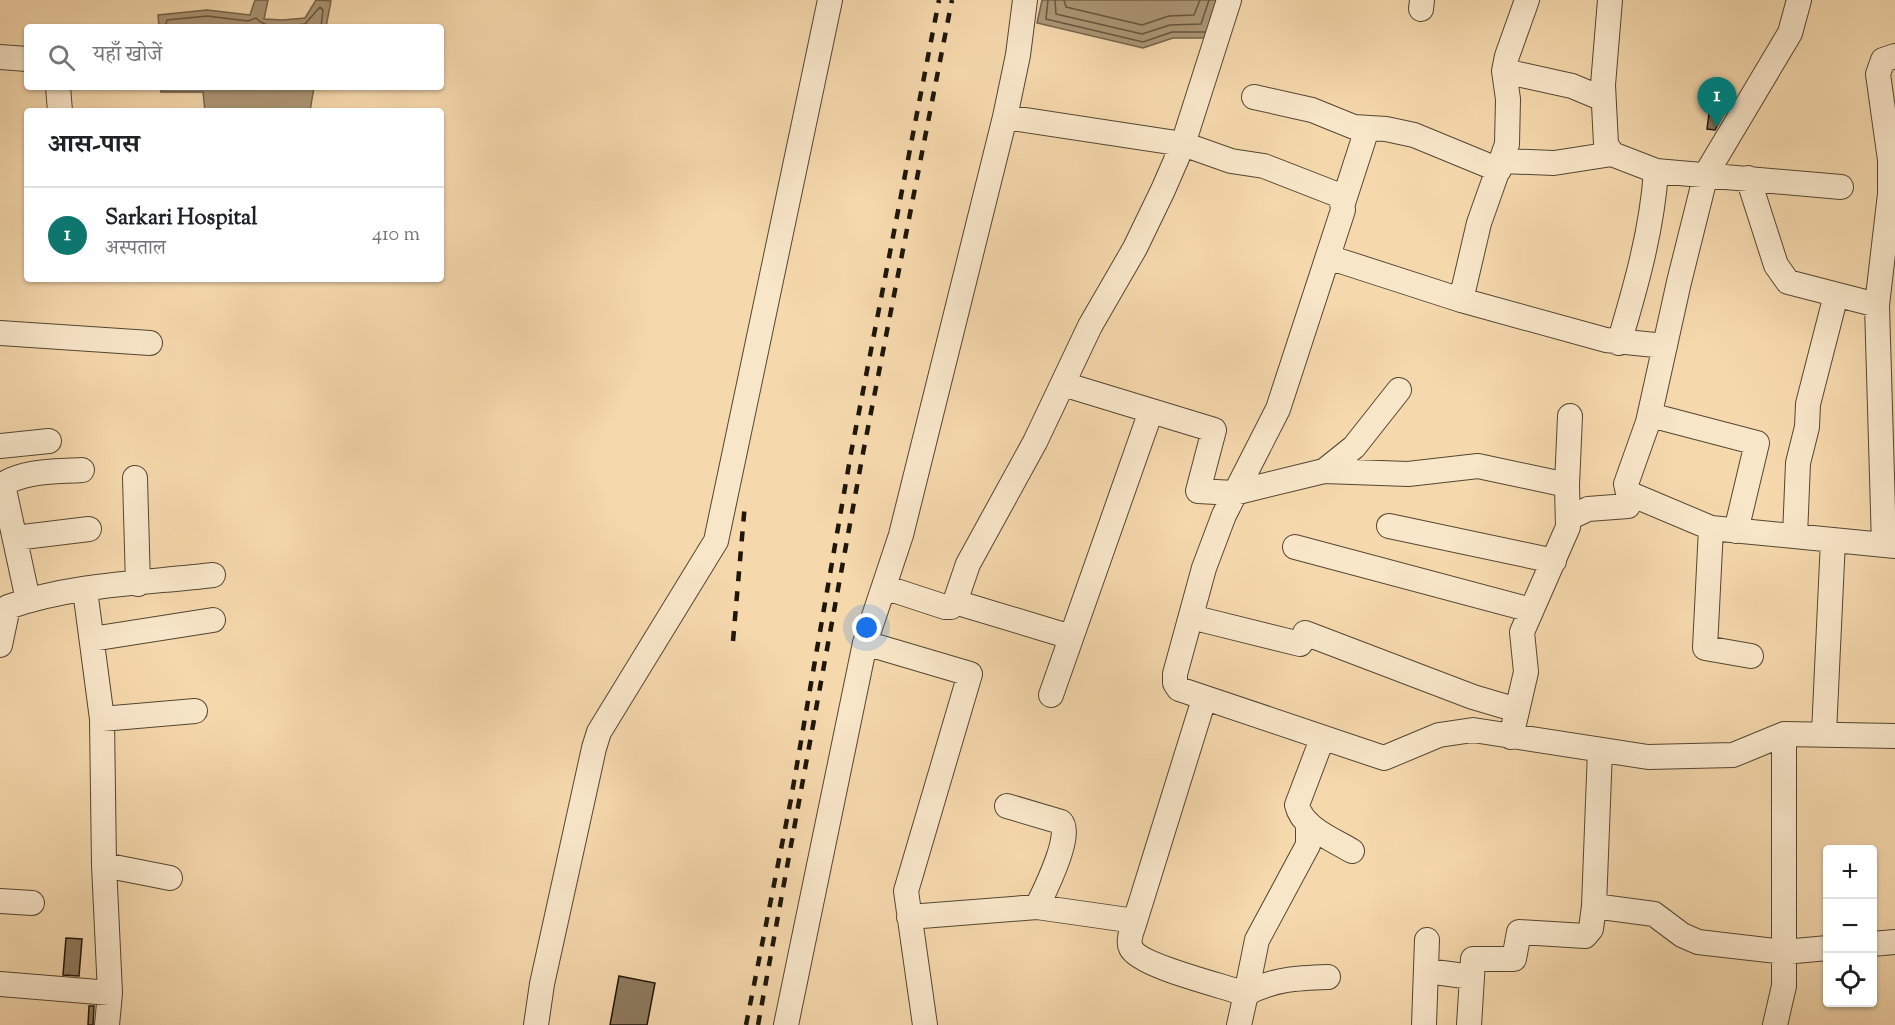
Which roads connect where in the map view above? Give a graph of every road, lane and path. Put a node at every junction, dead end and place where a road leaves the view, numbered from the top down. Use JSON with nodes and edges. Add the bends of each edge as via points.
{"nodes":[{"id":1,"x":830,"y":0,"type":"edge"},
{"id":2,"x":1025,"y":0,"type":"edge"},
{"id":3,"x":1229,"y":0,"type":"edge"},
{"id":4,"x":1527,"y":0,"type":"edge"},
{"id":5,"x":1610,"y":0,"type":"edge"},
{"id":6,"x":1799,"y":0,"type":"edge"},
{"id":7,"x":1895,"y":56,"type":"edge"},
{"id":8,"x":0,"y":57,"type":"edge"},
{"id":9,"x":24,"y":59,"type":"edge"},
{"id":10,"x":1504,"y":71,"type":"junction"},
{"id":11,"x":58,"y":90,"type":"edge"},
{"id":12,"x":1254,"y":97,"type":"dead end"},
{"id":13,"x":1603,"y":99,"type":"junction"},
{"id":14,"x":60,"y":108,"type":"edge"},
{"id":15,"x":1005,"y":117,"type":"junction"},
{"id":16,"x":1367,"y":129,"type":"junction"},
{"id":17,"x":1183,"y":144,"type":"junction"},
{"id":18,"x":1612,"y":154,"type":"junction"},
{"id":19,"x":1500,"y":165,"type":"junction"},
{"id":20,"x":1656,"y":171,"type":"junction"},
{"id":21,"x":1706,"y":174,"type":"junction"},
{"id":22,"x":1748,"y":178,"type":"junction"},
{"id":23,"x":1841,"y":188,"type":"dead end"},
{"id":24,"x":1892,"y":194,"type":"edge"},
{"id":25,"x":1342,"y":203,"type":"junction"},
{"id":26,"x":1328,"y":257,"type":"junction"},
{"id":27,"x":1884,"y":294,"type":"edge"},
{"id":28,"x":1836,"y":295,"type":"junction"},
{"id":29,"x":1461,"y":300,"type":"junction"},
{"id":30,"x":0,"y":333,"type":"edge"},
{"id":31,"x":150,"y":343,"type":"dead end"},
{"id":32,"x":1619,"y":343,"type":"junction"},
{"id":33,"x":1665,"y":346,"type":"junction"},
{"id":34,"x":1063,"y":384,"type":"junction"},
{"id":35,"x":1399,"y":390,"type":"dead end"},
{"id":36,"x":1151,"y":411,"type":"junction"},
{"id":37,"x":1650,"y":415,"type":"junction"},
{"id":38,"x":1570,"y":416,"type":"dead end"},
{"id":39,"x":49,"y":441,"type":"dead end"},
{"id":40,"x":0,"y":446,"type":"edge"},
{"id":41,"x":82,"y":470,"type":"dead end"},
{"id":42,"x":1324,"y":471,"type":"junction"},
{"id":43,"x":135,"y":478,"type":"dead end"},
{"id":44,"x":1567,"y":485,"type":"junction"},
{"id":45,"x":0,"y":486,"type":"edge"},
{"id":46,"x":1234,"y":494,"type":"junction"},
{"id":47,"x":1628,"y":506,"type":"dead end"},
{"id":48,"x":1569,"y":518,"type":"junction"},
{"id":49,"x":1389,"y":525,"type":"dead end"},
{"id":50,"x":1711,"y":528,"type":"junction"},
{"id":51,"x":89,"y":529,"type":"dead end"},
{"id":52,"x":1736,"y":531,"type":"junction"},
{"id":53,"x":1795,"y":536,"type":"junction"},
{"id":54,"x":15,"y":538,"type":"junction"},
{"id":55,"x":1833,"y":540,"type":"junction"},
{"id":56,"x":1889,"y":546,"type":"edge"},
{"id":57,"x":1295,"y":547,"type":"dead end"},
{"id":58,"x":1554,"y":561,"type":"junction"},
{"id":59,"x":213,"y":575,"type":"dead end"},
{"id":60,"x":138,"y":584,"type":"junction"},
{"id":61,"x":884,"y":587,"type":"junction"},
{"id":62,"x":85,"y":590,"type":"junction"},
{"id":63,"x":28,"y":600,"type":"junction"},
{"id":64,"x":955,"y":602,"type":"junction"},
{"id":65,"x":1531,"y":610,"type":"junction"},
{"id":66,"x":1191,"y":617,"type":"junction"},
{"id":67,"x":213,"y":620,"type":"dead end"},
{"id":68,"x":1071,"y":637,"type":"junction"},
{"id":69,"x":92,"y":639,"type":"junction"},
{"id":70,"x":865,"y":643,"type":"junction"},
{"id":71,"x":0,"y":645,"type":"edge"},
{"id":72,"x":1751,"y":656,"type":"dead end"},
{"id":73,"x":1051,"y":695,"type":"dead end"},
{"id":74,"x":1473,"y":698,"type":"junction"},
{"id":75,"x":1204,"y":699,"type":"junction"},
{"id":76,"x":1517,"y":710,"type":"junction"},
{"id":77,"x":195,"y":711,"type":"dead end"},
{"id":78,"x":102,"y":719,"type":"junction"},
{"id":79,"x":1473,"y":730,"type":"junction"},
{"id":80,"x":1824,"y":733,"type":"junction"},
{"id":81,"x":1784,"y":734,"type":"junction"},
{"id":82,"x":1511,"y":736,"type":"junction"},
{"id":83,"x":1895,"y":736,"type":"edge"},
{"id":84,"x":1322,"y":739,"type":"junction"},
{"id":85,"x":1600,"y":750,"type":"junction"},
{"id":86,"x":1007,"y":806,"type":"dead end"},
{"id":87,"x":1308,"y":823,"type":"junction"},
{"id":88,"x":1352,"y":851,"type":"dead end"},
{"id":89,"x":104,"y":865,"type":"junction"},
{"id":90,"x":170,"y":878,"type":"dead end"},
{"id":91,"x":0,"y":901,"type":"edge"},
{"id":92,"x":32,"y":903,"type":"dead end"},
{"id":93,"x":1594,"y":906,"type":"junction"},
{"id":94,"x":1037,"y":907,"type":"junction"},
{"id":95,"x":909,"y":917,"type":"junction"},
{"id":96,"x":1135,"y":921,"type":"junction"},
{"id":97,"x":1427,"y":940,"type":"dead end"},
{"id":98,"x":1895,"y":942,"type":"edge"},
{"id":99,"x":1877,"y":944,"type":"edge"},
{"id":100,"x":1823,"y":948,"type":"edge"},
{"id":101,"x":1784,"y":952,"type":"junction"},
{"id":102,"x":1427,"y":971,"type":"junction"},
{"id":103,"x":1472,"y":977,"type":"junction"},
{"id":104,"x":1328,"y":978,"type":"dead end"},
{"id":105,"x":0,"y":984,"type":"edge"},
{"id":106,"x":111,"y":993,"type":"junction"},
{"id":107,"x":1246,"y":994,"type":"junction"},
{"id":108,"x":107,"y":1025,"type":"edge"},
{"id":109,"x":536,"y":1025,"type":"edge"},
{"id":110,"x":786,"y":1025,"type":"edge"},
{"id":111,"x":926,"y":1025,"type":"edge"},
{"id":112,"x":1239,"y":1025,"type":"edge"},
{"id":113,"x":1424,"y":1025,"type":"edge"},
{"id":114,"x":1469,"y":1025,"type":"edge"},
{"id":115,"x":1775,"y":1025,"type":"edge"}],
"edges":[{"from":1,"to":109,"type":"street","via":[[716,541],[596,740]]},
{"from":2,"to":15,"type":"street"},
{"from":3,"to":17,"type":"street"},
{"from":4,"to":10,"type":"street"},
{"from":5,"to":13,"type":"street"},
{"from":6,"to":21,"type":"street","via":[[1790,33]]},
{"from":7,"to":24,"type":"street","via":[[1883,60],[1878,74]]},
{"from":8,"to":9,"type":"street"},
{"from":10,"to":13,"type":"street","via":[[1572,86]]},
{"from":10,"to":19,"type":"street","via":[[1507,144]]},
{"from":11,"to":14,"type":"street"},
{"from":12,"to":16,"type":"street","via":[[1312,110]]},
{"from":13,"to":18,"type":"street","via":[[1606,144]]},
{"from":15,"to":17,"type":"street"},
{"from":15,"to":61,"type":"street","via":[[901,535]]},
{"from":16,"to":19,"type":"street","via":[[1414,135]]},
{"from":16,"to":25,"type":"street"},
{"from":17,"to":25,"type":"street","via":[[1231,161],[1264,166],[1338,193]]},
{"from":17,"to":34,"type":"street","via":[[1140,238],[1090,326]]},
{"from":18,"to":19,"type":"street","via":[[1554,163]]},
{"from":18,"to":20,"type":"street"},
{"from":19,"to":29,"type":"street","via":[[1479,223]]},
{"from":20,"to":21,"type":"street"},
{"from":20,"to":32,"type":"street","via":[[1641,268]]},
{"from":21,"to":22,"type":"street"},
{"from":21,"to":33,"type":"street"},
{"from":22,"to":23,"type":"street"},
{"from":22,"to":28,"type":"street","via":[[1776,265],[1788,282]]},
{"from":24,"to":27,"type":"street"},
{"from":25,"to":26,"type":"street"},
{"from":26,"to":29,"type":"street"},
{"from":26,"to":46,"type":"street","via":[[1278,409]]},
{"from":27,"to":28,"type":"street"},
{"from":27,"to":56,"type":"street"},
{"from":28,"to":53,"type":"street","via":[[1810,394],[1798,463]]},
{"from":29,"to":32,"type":"street"},
{"from":30,"to":31,"type":"street"},
{"from":32,"to":33,"type":"street"},
{"from":33,"to":37,"type":"street"},
{"from":34,"to":36,"type":"street"},
{"from":34,"to":64,"type":"street","via":[[968,564]]},
{"from":35,"to":42,"type":"street","via":[[1354,447]]},
{"from":36,"to":46,"type":"street","via":[[1214,430],[1198,491]]},
{"from":36,"to":68,"type":"street"},
{"from":37,"to":50,"type":"street","via":[[1626,484],[1628,494]]},
{"from":37,"to":52,"type":"street","via":[[1757,443]]},
{"from":38,"to":44,"type":"street"},
{"from":39,"to":40,"type":"street"},
{"from":41,"to":45,"type":"street","via":[[32,473],[14,477]]},
{"from":42,"to":44,"type":"street","via":[[1408,474],[1478,466]]},
{"from":42,"to":46,"type":"street"},
{"from":43,"to":60,"type":"street"},
{"from":44,"to":48,"type":"street"},
{"from":45,"to":54,"type":"street"},
{"from":46,"to":66,"type":"street","via":[[1204,568]]},
{"from":47,"to":48,"type":"street","via":[[1588,509]]},
{"from":48,"to":58,"type":"street","via":[[1566,536]]},
{"from":49,"to":58,"type":"street"},
{"from":50,"to":52,"type":"street"},
{"from":50,"to":72,"type":"street","via":[[1705,648]]},
{"from":51,"to":54,"type":"street"},
{"from":52,"to":53,"type":"street"},
{"from":53,"to":55,"type":"street"},
{"from":54,"to":63,"type":"street"},
{"from":55,"to":56,"type":"street"},
{"from":55,"to":80,"type":"street"},
{"from":57,"to":65,"type":"street"},
{"from":58,"to":65,"type":"street"},
{"from":59,"to":60,"type":"street"},
{"from":60,"to":62,"type":"street"},
{"from":61,"to":64,"type":"street","via":[[945,607]]},
{"from":61,"to":70,"type":"street"},
{"from":62,"to":63,"type":"street"},
{"from":62,"to":69,"type":"street"},
{"from":63,"to":71,"type":"street","via":[[8,607]]},
{"from":64,"to":68,"type":"street"},
{"from":65,"to":76,"type":"street","via":[[1522,632],[1526,672]]},
{"from":66,"to":74,"type":"street","via":[[1303,639]]},
{"from":66,"to":75,"type":"street","via":[[1175,683],[1179,689]]},
{"from":67,"to":69,"type":"street"},
{"from":68,"to":73,"type":"street"},
{"from":69,"to":78,"type":"street"},
{"from":70,"to":95,"type":"street","via":[[970,674],[906,891]]},
{"from":70,"to":110,"type":"street"},
{"from":74,"to":76,"type":"street"},
{"from":74,"to":79,"type":"street"},
{"from":75,"to":84,"type":"street"},
{"from":75,"to":96,"type":"street"},
{"from":76,"to":82,"type":"street"},
{"from":77,"to":78,"type":"street"},
{"from":78,"to":89,"type":"street"},
{"from":79,"to":82,"type":"street"},
{"from":79,"to":84,"type":"street","via":[[1439,735],[1384,758]]},
{"from":80,"to":81,"type":"street"},
{"from":80,"to":83,"type":"street"},
{"from":81,"to":85,"type":"street","via":[[1733,755],[1713,757],[1648,757]]},
{"from":81,"to":101,"type":"street"},
{"from":82,"to":85,"type":"street"},
{"from":84,"to":87,"type":"street","via":[[1297,805]]},
{"from":85,"to":93,"type":"street"},
{"from":86,"to":94,"type":"street","via":[[1065,826],[1053,871]]},
{"from":87,"to":88,"type":"street"},
{"from":87,"to":107,"type":"street","via":[[1308,845],[1257,940]]},
{"from":89,"to":90,"type":"street"},
{"from":89,"to":106,"type":"street"},
{"from":91,"to":92,"type":"street"},
{"from":93,"to":101,"type":"street","via":[[1654,914],[1698,942]]},
{"from":93,"to":103,"type":"street","via":[[1590,933],[1585,936],[1519,932],[1514,958],[1473,959]]},
{"from":94,"to":95,"type":"street"},
{"from":94,"to":96,"type":"street"},
{"from":95,"to":111,"type":"street"},
{"from":96,"to":107,"type":"street","via":[[1130,947],[1136,954],[1168,970]]},
{"from":97,"to":102,"type":"street"},
{"from":98,"to":99,"type":"street"},
{"from":100,"to":101,"type":"street"},
{"from":101,"to":115,"type":"street","via":[[1784,986]]},
{"from":102,"to":103,"type":"street"},
{"from":102,"to":113,"type":"street"},
{"from":103,"to":114,"type":"street"},
{"from":104,"to":107,"type":"street","via":[[1287,978]]},
{"from":105,"to":106,"type":"street"},
{"from":106,"to":108,"type":"street"},
{"from":107,"to":112,"type":"street"}]}
